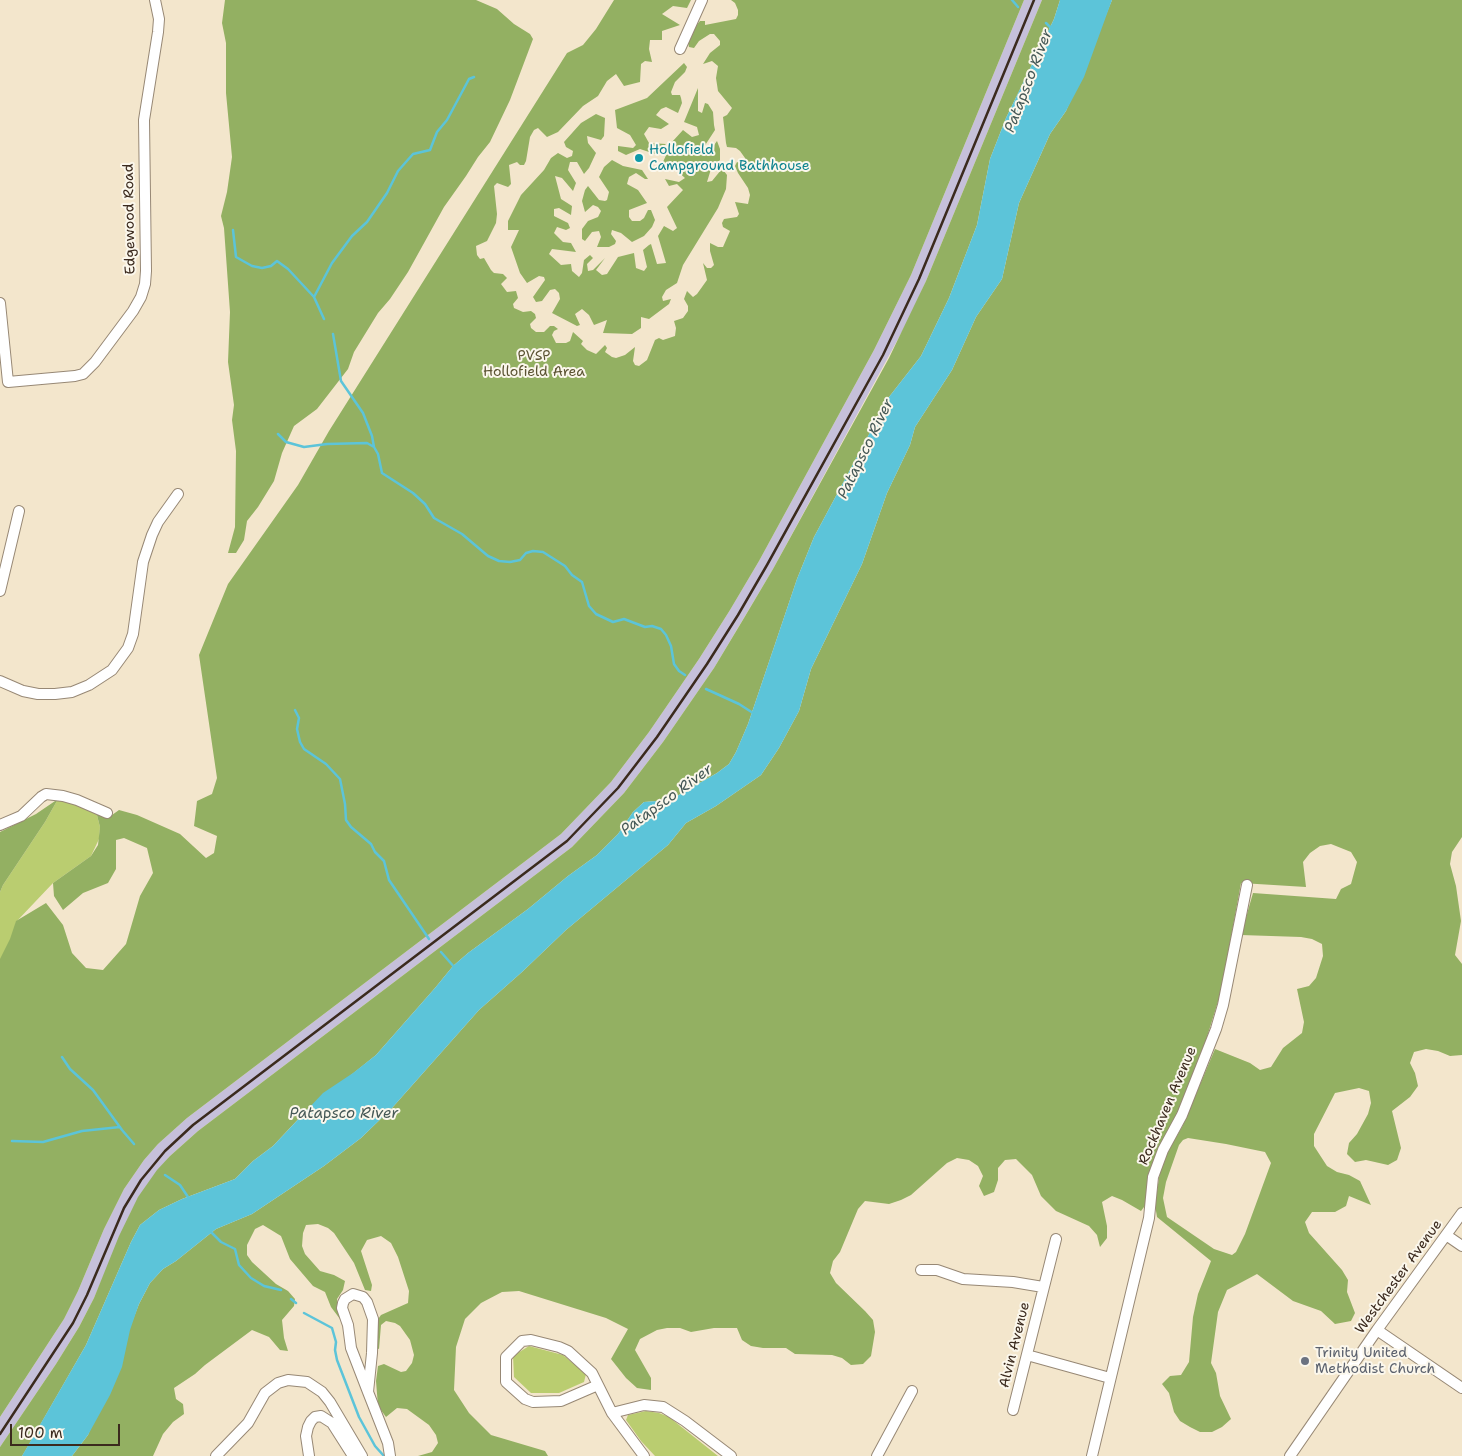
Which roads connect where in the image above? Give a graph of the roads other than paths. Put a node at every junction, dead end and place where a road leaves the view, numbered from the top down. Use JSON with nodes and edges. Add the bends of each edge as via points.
{"nodes":[{"id":1,"x":155,"y":0,"type":"edge"},
{"id":2,"x":702,"y":0,"type":"edge"},
{"id":3,"x":680,"y":49,"type":"dead end"},
{"id":4,"x":0,"y":303,"type":"edge"},
{"id":5,"x":178,"y":494,"type":"dead end"},
{"id":6,"x":19,"y":511,"type":"dead end"},
{"id":7,"x":0,"y":591,"type":"edge"},
{"id":8,"x":0,"y":680,"type":"edge"},
{"id":9,"x":107,"y":813,"type":"dead end"},
{"id":10,"x":0,"y":825,"type":"edge"},
{"id":11,"x":1247,"y":885,"type":"dead end"},
{"id":12,"x":1462,"y":1213,"type":"edge"},
{"id":13,"x":1446,"y":1235,"type":"junction"},
{"id":14,"x":1056,"y":1239,"type":"dead end"},
{"id":15,"x":1462,"y":1246,"type":"edge"},
{"id":16,"x":921,"y":1270,"type":"dead end"},
{"id":17,"x":1043,"y":1287,"type":"junction"},
{"id":18,"x":1377,"y":1330,"type":"junction"},
{"id":19,"x":1027,"y":1355,"type":"junction"},
{"id":20,"x":1110,"y":1378,"type":"junction"},
{"id":21,"x":598,"y":1385,"type":"junction"},
{"id":22,"x":1462,"y":1388,"type":"edge"},
{"id":23,"x":912,"y":1391,"type":"dead end"},
{"id":24,"x":368,"y":1392,"type":"junction"},
{"id":25,"x":1013,"y":1410,"type":"dead end"},
{"id":26,"x":612,"y":1413,"type":"junction"},
{"id":27,"x":216,"y":1456,"type":"edge"},
{"id":28,"x":309,"y":1456,"type":"edge"},
{"id":29,"x":353,"y":1456,"type":"edge"},
{"id":30,"x":362,"y":1456,"type":"edge"},
{"id":31,"x":390,"y":1456,"type":"edge"},
{"id":32,"x":644,"y":1456,"type":"edge"},
{"id":33,"x":731,"y":1456,"type":"edge"},
{"id":34,"x":877,"y":1456,"type":"edge"},
{"id":35,"x":1092,"y":1456,"type":"edge"},
{"id":36,"x":1290,"y":1456,"type":"edge"}],
"edges":[{"from":1,"to":4,"type":"street","name":"Edgewood Road","via":[[158,32],[144,120],[146,271],[140,298],[83,374],[8,382]]},
{"from":2,"to":3,"type":"street"},
{"from":5,"to":8,"type":"street","via":[[152,535],[143,562],[133,634],[128,648],[112,670],[89,685],[55,694],[23,691]]},
{"from":6,"to":7,"type":"street"},
{"from":9,"to":10,"type":"street","via":[[77,800],[46,794],[21,816]]},
{"from":11,"to":20,"type":"street","name":"Rockhaven Avenue","via":[[1216,1029],[1153,1177],[1149,1218]]},
{"from":12,"to":13,"type":"street","name":"Westchester Avenue"},
{"from":13,"to":15,"type":"street"},
{"from":13,"to":18,"type":"street","name":"Westchester Avenue"},
{"from":14,"to":17,"type":"street","name":"Alvin Avenue"},
{"from":16,"to":17,"type":"street","name":"Alvin Avenue","via":[[937,1270],[963,1279]]},
{"from":17,"to":19,"type":"street","name":"Alvin Avenue"},
{"from":18,"to":22,"type":"street"},
{"from":18,"to":36,"type":"street","name":"Westchester Avenue"},
{"from":19,"to":20,"type":"street"},
{"from":19,"to":25,"type":"street","name":"Alvin Avenue"},
{"from":20,"to":35,"type":"street","name":"Rockhaven Avenue"},
{"from":21,"to":21,"type":"street","via":[[561,1401],[533,1402],[506,1382],[506,1357],[522,1341],[560,1347],[586,1366]]},
{"from":21,"to":26,"type":"street"},
{"from":23,"to":34,"type":"street"},
{"from":24,"to":24,"type":"street","via":[[351,1348],[342,1308],[345,1299],[353,1294],[368,1302],[373,1318]]},
{"from":24,"to":31,"type":"street"},
{"from":26,"to":32,"type":"street"},
{"from":26,"to":33,"type":"street","via":[[644,1404],[663,1407]]},
{"from":27,"to":30,"type":"street","via":[[248,1423],[265,1393],[288,1380],[307,1382],[322,1392],[350,1432]]},
{"from":28,"to":29,"type":"street","via":[[308,1427],[315,1417],[321,1416],[332,1424]]}]}
